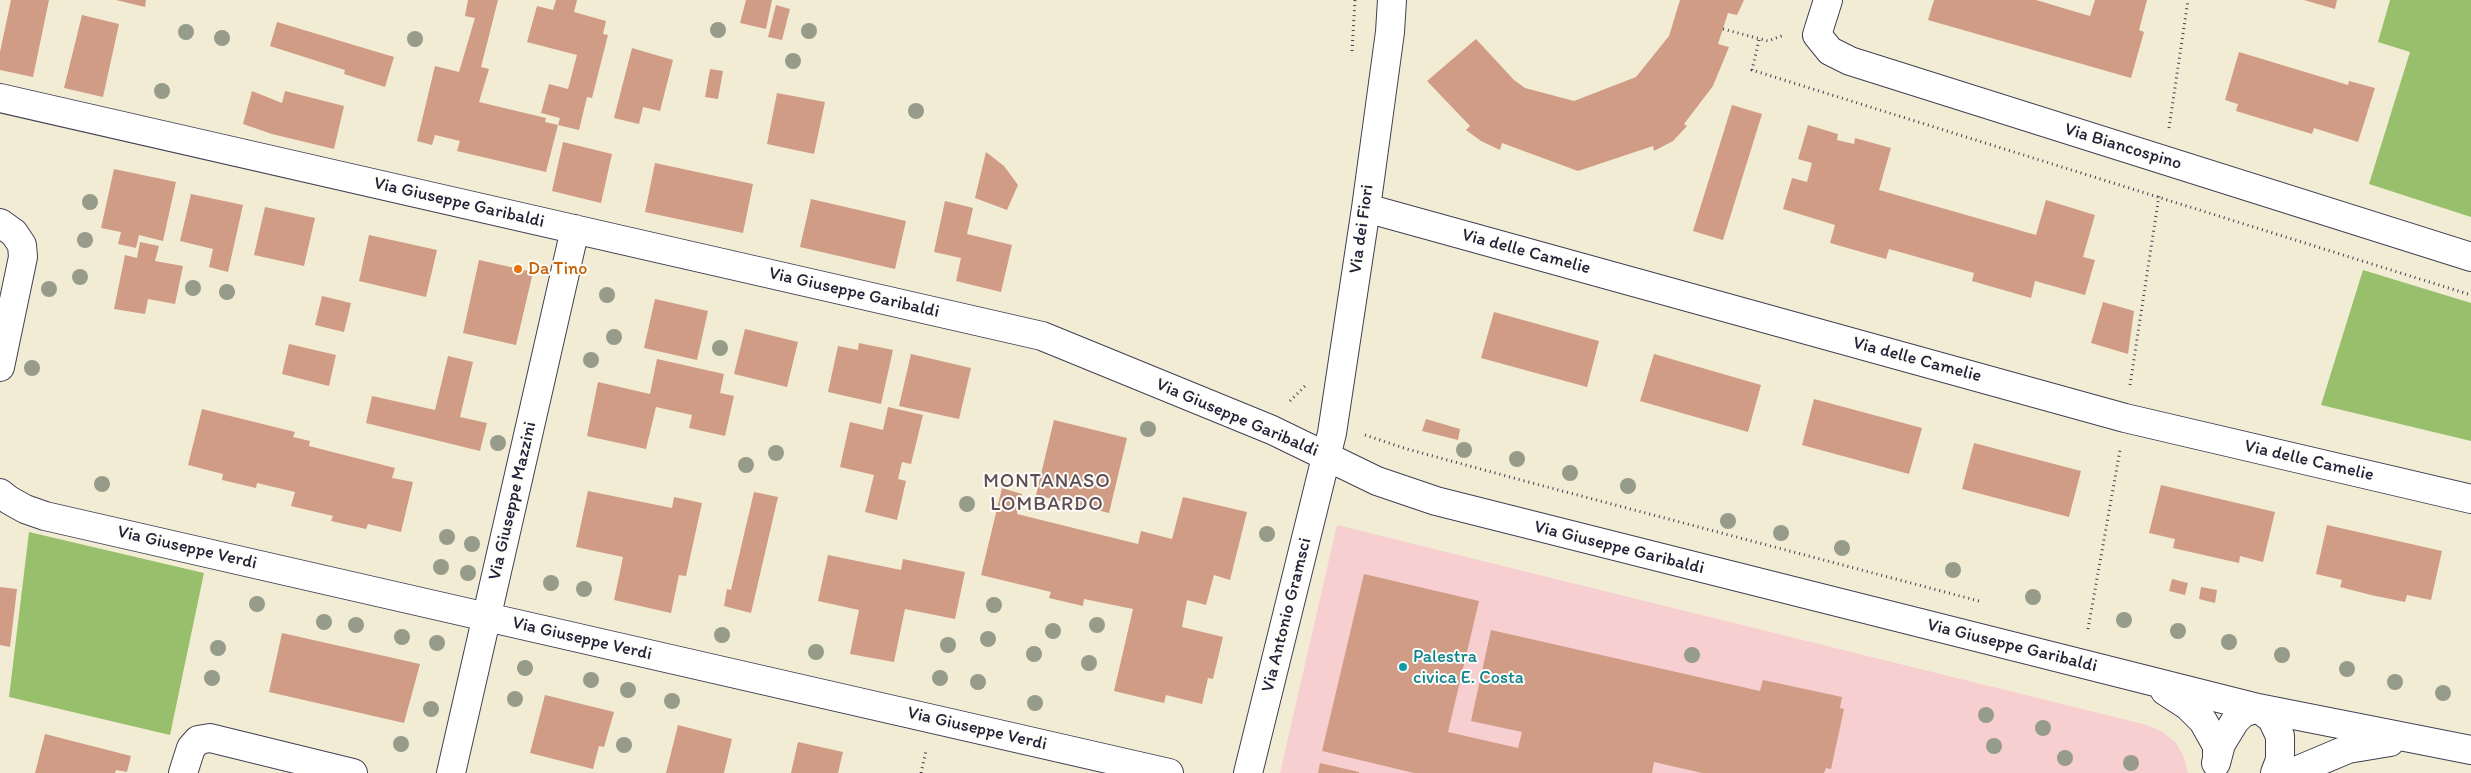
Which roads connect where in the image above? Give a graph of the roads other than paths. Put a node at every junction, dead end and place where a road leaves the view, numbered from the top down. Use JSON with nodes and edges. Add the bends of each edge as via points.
{"nodes":[{"id":1,"x":1392,"y":0,"type":"edge"},
{"id":2,"x":1826,"y":9,"type":"edge"},
{"id":3,"x":0,"y":98,"type":"edge"},
{"id":4,"x":1366,"y":208,"type":"junction"},
{"id":5,"x":0,"y":223,"type":"edge"},
{"id":6,"x":575,"y":229,"type":"junction"},
{"id":7,"x":2471,"y":258,"type":"edge"},
{"id":8,"x":0,"y":367,"type":"edge"},
{"id":9,"x":1326,"y":457,"type":"junction"},
{"id":10,"x":0,"y":492,"type":"edge"},
{"id":11,"x":2471,"y":499,"type":"edge"},
{"id":12,"x":486,"y":617,"type":"junction"},
{"id":13,"x":2146,"y":680,"type":"junction"},
{"id":14,"x":2258,"y":708,"type":"junction"},
{"id":15,"x":2411,"y":740,"type":"junction"},
{"id":16,"x":2471,"y":750,"type":"edge"},
{"id":17,"x":1079,"y":763,"type":"edge"},
{"id":18,"x":2216,"y":765,"type":"edge"},
{"id":19,"x":183,"y":773,"type":"edge"},
{"id":20,"x":353,"y":773,"type":"edge"},
{"id":21,"x":451,"y":773,"type":"edge"},
{"id":22,"x":1169,"y":773,"type":"edge"},
{"id":23,"x":1248,"y":773,"type":"edge"},
{"id":24,"x":2275,"y":773,"type":"edge"},
{"id":25,"x":2291,"y":773,"type":"edge"}],
"edges":[{"from":1,"to":4,"type":"street","name":"Via dei Fiori"},
{"from":2,"to":7,"type":"street","name":"Via Biancospino","via":[[1817,35],[1830,51],[1850,62]]},
{"from":3,"to":6,"type":"street","name":"Via Giuseppe Garibaldi"},
{"from":4,"to":9,"type":"street","name":"Via dei Fiori"},
{"from":4,"to":11,"type":"street","name":"Via delle Camelie","via":[[2126,418]]},
{"from":5,"to":8,"type":"street","via":[[14,233],[22,245],[23,257]]},
{"from":6,"to":9,"type":"street","name":"Via Giuseppe Garibaldi","via":[[1042,336],[1272,430]]},
{"from":6,"to":12,"type":"street","name":"Via Giuseppe Mazzini"},
{"from":9,"to":13,"type":"street","name":"Via Giuseppe Garibaldi","via":[[1376,481],[1436,501]]},
{"from":9,"to":23,"type":"street","name":"Via Antonio Gramsci"},
{"from":10,"to":12,"type":"street","name":"Via Giuseppe Verdi","via":[[25,509],[45,516]]},
{"from":12,"to":17,"type":"street","name":"Via Giuseppe Verdi"},
{"from":12,"to":21,"type":"street","name":"Via Giuseppe Mazzini"},
{"from":13,"to":14,"type":"street","name":"Via Giuseppe Garibaldi"},
{"from":13,"to":18,"type":"street","via":[[2188,706],[2203,721],[2217,746]]},
{"from":14,"to":15,"type":"street","name":"Via Giuseppe Garibaldi"},
{"from":14,"to":18,"type":"street","via":[[2243,713],[2234,721],[2224,737]]},
{"from":14,"to":24,"type":"street","via":[[2272,719],[2280,736],[2280,760]]},
{"from":15,"to":16,"type":"street","name":"Via Giuseppe Garibaldi"},
{"from":15,"to":25,"type":"street","via":[[2348,749]]},
{"from":17,"to":22,"type":"street","name":"Via Giuseppe Verdi"},
{"from":19,"to":20,"type":"street","via":[[191,748],[198,740],[210,738]]}]}
